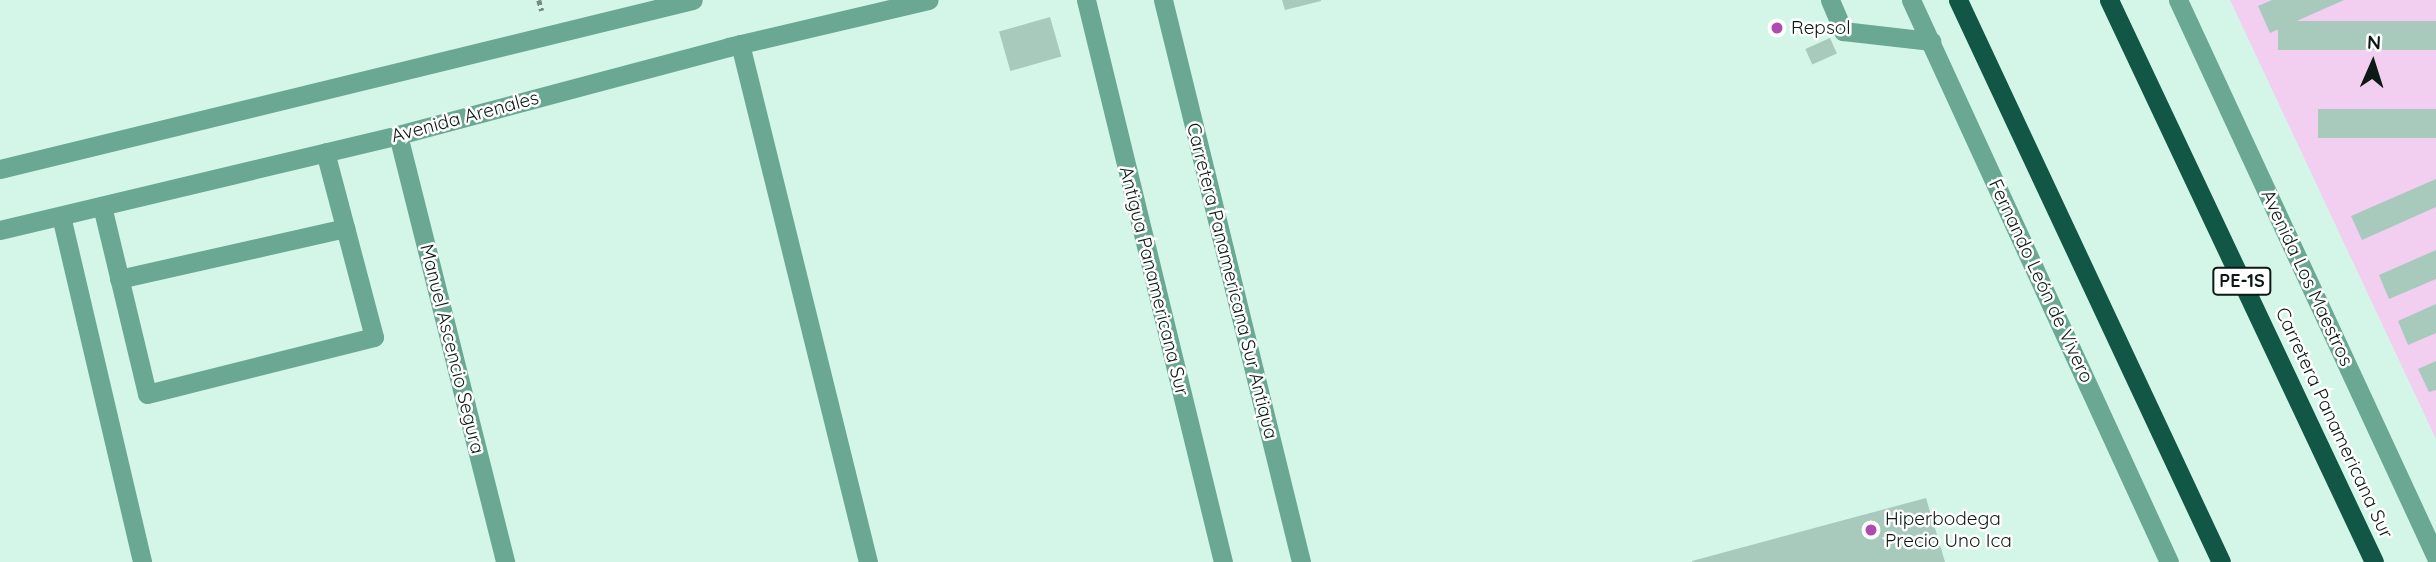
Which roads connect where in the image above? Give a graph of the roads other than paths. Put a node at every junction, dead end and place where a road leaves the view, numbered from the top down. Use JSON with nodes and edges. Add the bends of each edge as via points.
{"nodes":[{"id":1,"x":693,"y":0,"type":"edge"},
{"id":2,"x":929,"y":0,"type":"edge"},
{"id":3,"x":1086,"y":0,"type":"edge"},
{"id":4,"x":1164,"y":0,"type":"edge"},
{"id":5,"x":1830,"y":0,"type":"edge"},
{"id":6,"x":1911,"y":0,"type":"edge"},
{"id":7,"x":1958,"y":0,"type":"edge"},
{"id":8,"x":2109,"y":0,"type":"edge"},
{"id":9,"x":2178,"y":0,"type":"edge"},
{"id":10,"x":1931,"y":41,"type":"junction"},
{"id":11,"x":740,"y":44,"type":"junction"},
{"id":12,"x":398,"y":135,"type":"junction"},
{"id":13,"x":325,"y":152,"type":"junction"},
{"id":14,"x":0,"y":169,"type":"edge"},
{"id":15,"x":102,"y":206,"type":"junction"},
{"id":16,"x":61,"y":216,"type":"junction"},
{"id":17,"x":345,"y":228,"type":"junction"},
{"id":18,"x":0,"y":230,"type":"edge"},
{"id":19,"x":119,"y":279,"type":"junction"},
{"id":20,"x":2436,"y":557,"type":"edge"},
{"id":21,"x":2373,"y":561,"type":"edge"},
{"id":22,"x":142,"y":562,"type":"edge"},
{"id":23,"x":505,"y":562,"type":"edge"},
{"id":24,"x":868,"y":562,"type":"edge"},
{"id":25,"x":1223,"y":562,"type":"edge"},
{"id":26,"x":1301,"y":562,"type":"edge"},
{"id":27,"x":2169,"y":562,"type":"edge"},
{"id":28,"x":2221,"y":562,"type":"edge"}],
"edges":[{"from":1,"to":14,"type":"street"},
{"from":2,"to":11,"type":"street","name":"Avenida Arenales"},
{"from":3,"to":25,"type":"street","name":"Antigua Panamericana Sur"},
{"from":4,"to":26,"type":"street","name":"Carretera Panamericana Sur Antiqua"},
{"from":5,"to":10,"type":"street","via":[[1843,31]]},
{"from":6,"to":10,"type":"street","name":"Fernando León de Vivero"},
{"from":7,"to":28,"type":"highway"},
{"from":8,"to":21,"type":"highway","name":"Carretera Panamericana Sur","number":"PE-1S"},
{"from":9,"to":20,"type":"street","name":"Avenida Los Maestros"},
{"from":10,"to":27,"type":"street","name":"Fernando León de Vivero"},
{"from":11,"to":12,"type":"street","name":"Avenida Arenales"},
{"from":11,"to":24,"type":"street"},
{"from":12,"to":13,"type":"street","name":"Avenida Arenales"},
{"from":12,"to":23,"type":"street","name":"Manuel Ascencio Segura"},
{"from":13,"to":15,"type":"street","name":"Avenida Arenales"},
{"from":13,"to":17,"type":"street"},
{"from":15,"to":16,"type":"street","name":"Avenida Arenales"},
{"from":15,"to":19,"type":"street"},
{"from":16,"to":18,"type":"street","name":"Avenida Arenales"},
{"from":16,"to":22,"type":"street"},
{"from":17,"to":19,"type":"street"},
{"from":17,"to":19,"type":"street","via":[[374,337],[147,394]]}]}
